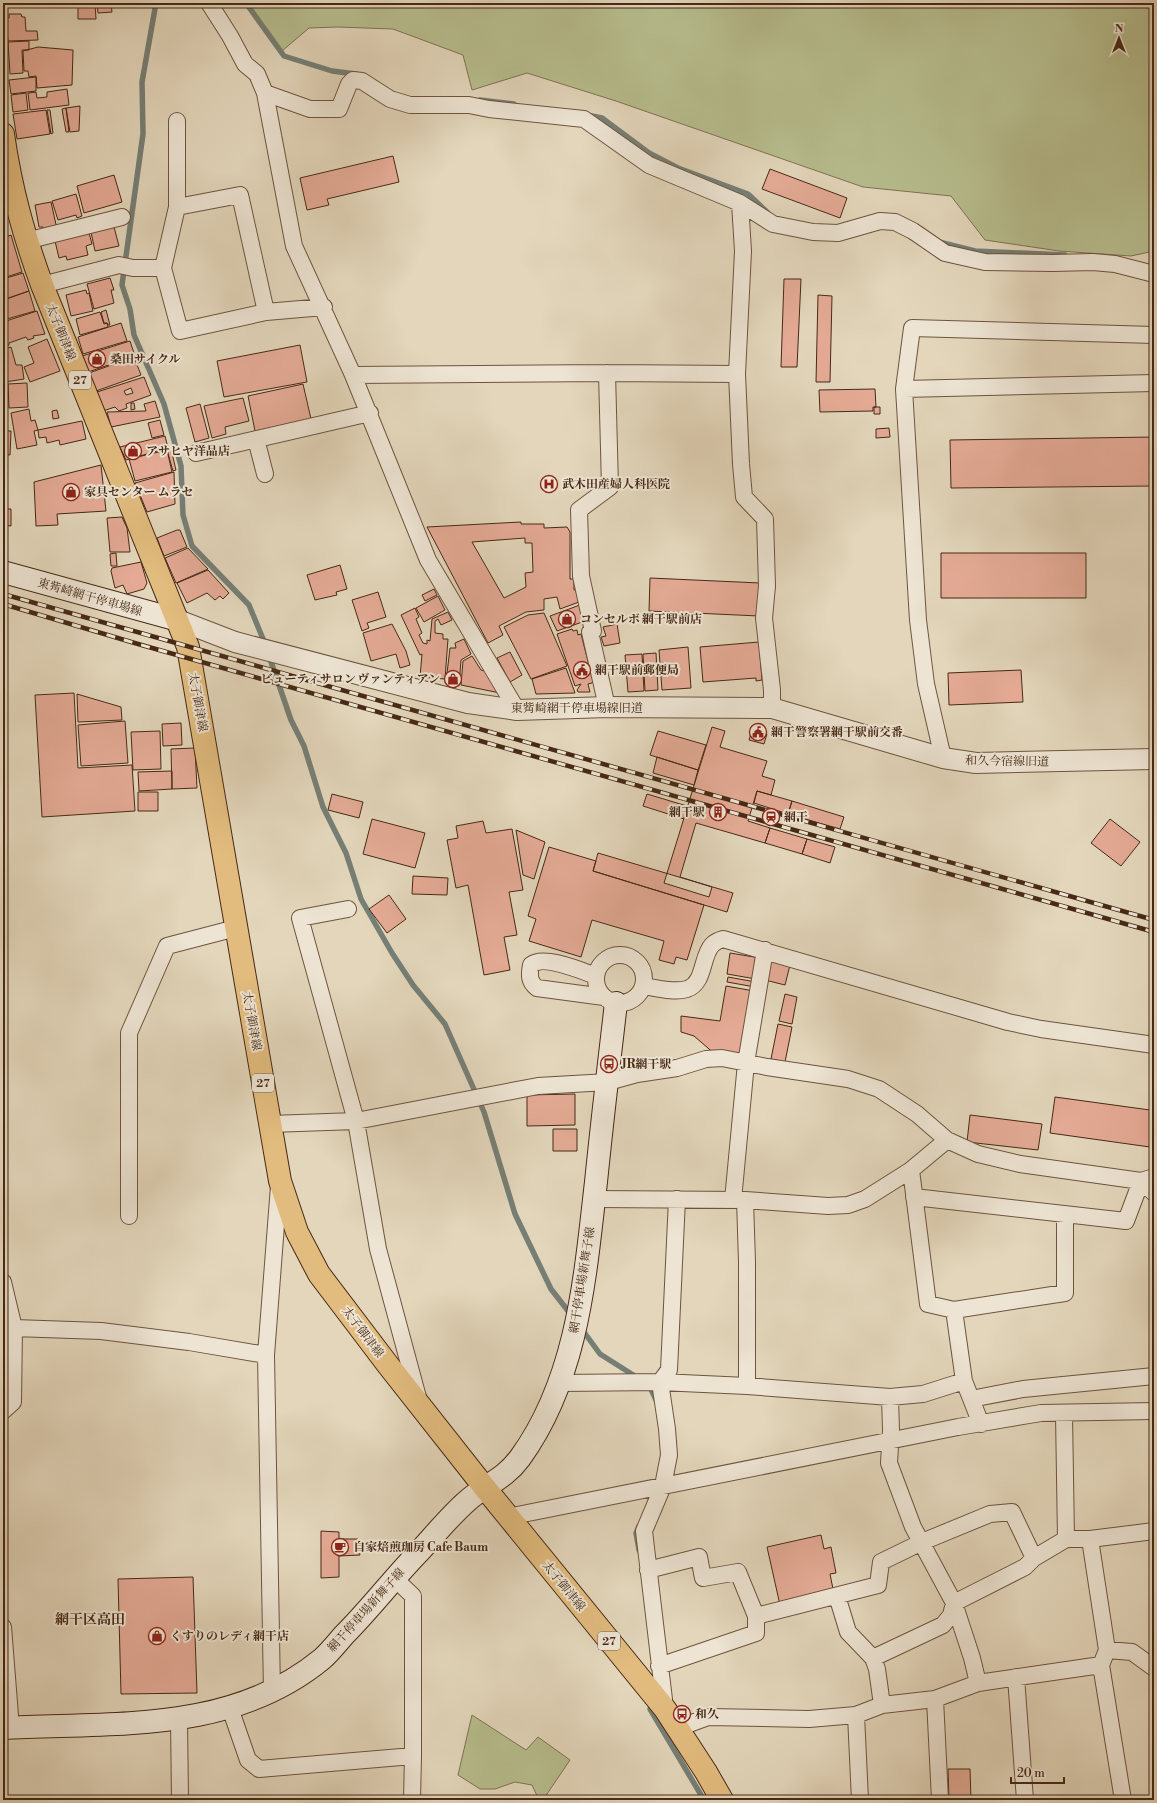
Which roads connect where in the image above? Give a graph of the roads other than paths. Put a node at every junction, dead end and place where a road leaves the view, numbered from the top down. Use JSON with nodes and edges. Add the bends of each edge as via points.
{"nodes":[{"id":1,"x":209,"y":3,"type":"edge"},
{"id":2,"x":265,"y":93,"type":"junction"},
{"id":3,"x":177,"y":121,"type":"dead end"},
{"id":4,"x":3,"y":134,"type":"edge"},
{"id":5,"x":740,"y":202,"type":"junction"},
{"id":6,"x":176,"y":207,"type":"junction"},
{"id":7,"x":122,"y":217,"type":"dead end"},
{"id":8,"x":26,"y":241,"type":"junction"},
{"id":9,"x":163,"y":268,"type":"junction"},
{"id":10,"x":1154,"y":274,"type":"edge"},
{"id":11,"x":42,"y":285,"type":"junction"},
{"id":12,"x":324,"y":307,"type":"junction"},
{"id":13,"x":266,"y":312,"type":"junction"},
{"id":14,"x":1154,"y":335,"type":"edge"},
{"id":15,"x":607,"y":372,"type":"junction"},
{"id":16,"x":737,"y":374,"type":"junction"},
{"id":17,"x":353,"y":375,"type":"junction"},
{"id":18,"x":1154,"y":383,"type":"edge"},
{"id":19,"x":904,"y":389,"type":"junction"},
{"id":20,"x":370,"y":413,"type":"junction"},
{"id":21,"x":256,"y":439,"type":"junction"},
{"id":22,"x":196,"y":453,"type":"dead end"},
{"id":23,"x":265,"y":474,"type":"dead end"},
{"id":24,"x":3,"y":572,"type":"edge"},
{"id":25,"x":178,"y":620,"type":"junction"},
{"id":26,"x":607,"y":707,"type":"junction"},
{"id":27,"x":772,"y":708,"type":"junction"},
{"id":28,"x":518,"y":710,"type":"junction"},
{"id":29,"x":943,"y":758,"type":"junction"},
{"id":30,"x":1154,"y":759,"type":"edge"},
{"id":31,"x":348,"y":909,"type":"dead end"},
{"id":32,"x":236,"y":928,"type":"junction"},
{"id":33,"x":765,"y":950,"type":"junction"},
{"id":34,"x":596,"y":976,"type":"junction"},
{"id":35,"x":644,"y":986,"type":"junction"},
{"id":36,"x":610,"y":1000,"type":"junction"},
{"id":37,"x":1154,"y":1045,"type":"edge"},
{"id":38,"x":746,"y":1063,"type":"junction"},
{"id":39,"x":608,"y":1082,"type":"junction"},
{"id":40,"x":356,"y":1121,"type":"junction"},
{"id":41,"x":270,"y":1124,"type":"junction"},
{"id":42,"x":947,"y":1140,"type":"junction"},
{"id":43,"x":911,"y":1170,"type":"junction"},
{"id":44,"x":1148,"y":1179,"type":"edge"},
{"id":45,"x":280,"y":1181,"type":"junction"},
{"id":46,"x":1154,"y":1193,"type":"edge"},
{"id":47,"x":914,"y":1197,"type":"junction"},
{"id":48,"x":594,"y":1198,"type":"junction"},
{"id":49,"x":677,"y":1199,"type":"junction"},
{"id":50,"x":739,"y":1200,"type":"junction"},
{"id":51,"x":1065,"y":1214,"type":"junction"},
{"id":52,"x":129,"y":1216,"type":"dead end"},
{"id":53,"x":3,"y":1282,"type":"edge"},
{"id":54,"x":954,"y":1310,"type":"junction"},
{"id":55,"x":14,"y":1328,"type":"junction"},
{"id":56,"x":266,"y":1354,"type":"junction"},
{"id":57,"x":1154,"y":1376,"type":"edge"},
{"id":58,"x":964,"y":1381,"type":"junction"},
{"id":59,"x":657,"y":1382,"type":"junction"},
{"id":60,"x":561,"y":1384,"type":"junction"},
{"id":61,"x":747,"y":1386,"type":"junction"},
{"id":62,"x":890,"y":1397,"type":"junction"},
{"id":63,"x":971,"y":1399,"type":"junction"},
{"id":64,"x":421,"y":1406,"type":"junction"},
{"id":65,"x":3,"y":1411,"type":"edge"},
{"id":66,"x":1154,"y":1411,"type":"edge"},
{"id":67,"x":1064,"y":1414,"type":"junction"},
{"id":68,"x":981,"y":1424,"type":"junction"},
{"id":69,"x":889,"y":1441,"type":"junction"},
{"id":70,"x":663,"y":1486,"type":"junction"},
{"id":71,"x":485,"y":1488,"type":"junction"},
{"id":72,"x":508,"y":1517,"type":"junction"},
{"id":73,"x":1154,"y":1531,"type":"edge"},
{"id":74,"x":1090,"y":1538,"type":"junction"},
{"id":75,"x":1066,"y":1539,"type":"junction"},
{"id":76,"x":922,"y":1542,"type":"junction"},
{"id":77,"x":1034,"y":1558,"type":"junction"},
{"id":78,"x":648,"y":1570,"type":"junction"},
{"id":79,"x":394,"y":1578,"type":"junction"},
{"id":80,"x":837,"y":1596,"type":"junction"},
{"id":81,"x":954,"y":1603,"type":"junction"},
{"id":82,"x":756,"y":1616,"type":"junction"},
{"id":83,"x":3,"y":1627,"type":"edge"},
{"id":84,"x":1107,"y":1650,"type":"junction"},
{"id":85,"x":873,"y":1658,"type":"junction"},
{"id":86,"x":1101,"y":1665,"type":"junction"},
{"id":87,"x":659,"y":1666,"type":"junction"},
{"id":88,"x":1154,"y":1668,"type":"edge"},
{"id":89,"x":1016,"y":1677,"type":"junction"},
{"id":90,"x":978,"y":1682,"type":"junction"},
{"id":91,"x":272,"y":1692,"type":"junction"},
{"id":92,"x":935,"y":1699,"type":"junction"},
{"id":93,"x":882,"y":1705,"type":"junction"},
{"id":94,"x":230,"y":1708,"type":"junction"},
{"id":95,"x":665,"y":1709,"type":"junction"},
{"id":96,"x":856,"y":1715,"type":"junction"},
{"id":97,"x":179,"y":1719,"type":"junction"},
{"id":98,"x":7,"y":1728,"type":"edge"},
{"id":99,"x":678,"y":1728,"type":"junction"},
{"id":100,"x":413,"y":1756,"type":"junction"},
{"id":101,"x":180,"y":1800,"type":"edge"},
{"id":102,"x":412,"y":1800,"type":"edge"},
{"id":103,"x":722,"y":1800,"type":"edge"},
{"id":104,"x":860,"y":1800,"type":"edge"},
{"id":105,"x":940,"y":1800,"type":"edge"},
{"id":106,"x":1025,"y":1800,"type":"edge"},
{"id":107,"x":1123,"y":1800,"type":"edge"}],
"edges":[{"from":1,"to":2,"type":"street","via":[[245,64],[257,74]]},
{"from":2,"to":5,"type":"street","via":[[310,109],[339,109],[349,84],[353,80],[362,80],[390,99],[410,105],[470,105],[584,119],[649,164]]},
{"from":2,"to":12,"type":"street","via":[[294,246]]},
{"from":3,"to":6,"type":"street"},
{"from":4,"to":8,"type":"main road","name":"太子御津線","number":"27","via":[[13,195]]},
{"from":5,"to":10,"type":"street","via":[[773,224],[813,232],[838,233],[880,221],[895,222],[945,253],[985,262],[1093,262],[1114,264]]},
{"from":5,"to":16,"type":"street","via":[[743,251]]},
{"from":6,"to":9,"type":"street"},
{"from":6,"to":13,"type":"street","via":[[240,195]]},
{"from":7,"to":8,"type":"street"},
{"from":8,"to":11,"type":"main road","name":"太子御津線","number":"27"},
{"from":9,"to":11,"type":"street","via":[[133,268],[119,265]]},
{"from":9,"to":13,"type":"street","via":[[180,331]]},
{"from":11,"to":25,"type":"main road","name":"太子御津線","number":"27"},
{"from":12,"to":13,"type":"street"},
{"from":12,"to":17,"type":"street"},
{"from":14,"to":19,"type":"street","via":[[912,328]]},
{"from":15,"to":16,"type":"street"},
{"from":15,"to":17,"type":"street"},
{"from":15,"to":26,"type":"street","via":[[610,487],[579,510],[581,576],[593,631],[590,632]]},
{"from":16,"to":27,"type":"street","via":[[744,497],[765,519],[767,586],[764,618]]},
{"from":17,"to":20,"type":"street"},
{"from":18,"to":19,"type":"street"},
{"from":19,"to":29,"type":"street","via":[[918,620],[926,684]]},
{"from":20,"to":21,"type":"street"},
{"from":20,"to":28,"type":"street","via":[[428,560]]},
{"from":21,"to":22,"type":"street"},
{"from":21,"to":23,"type":"street"},
{"from":24,"to":25,"type":"main road","name":"東觜崎網干停車場線"},
{"from":25,"to":28,"type":"street","name":"東觜崎網干停車場線旧道","via":[[235,642],[468,704]]},
{"from":25,"to":32,"type":"main road","name":"太子御津線","number":"27","via":[[188,647]]},
{"from":26,"to":27,"type":"street","name":"東觜崎網干停車場線旧道"},
{"from":26,"to":28,"type":"street","name":"東觜崎網干停車場線旧道"},
{"from":27,"to":29,"type":"street","name":"和久今宿線旧道"},
{"from":29,"to":30,"type":"street","name":"和久今宿線旧道","via":[[976,763]]},
{"from":31,"to":40,"type":"street","via":[[300,918]]},
{"from":32,"to":41,"type":"main road","name":"太子御津線","number":"27"},
{"from":32,"to":52,"type":"street","via":[[167,946],[129,1033]]},
{"from":33,"to":35,"type":"street","via":[[723,939],[708,950],[698,980],[688,989]]},
{"from":33,"to":37,"type":"street","via":[[1008,1022]]},
{"from":33,"to":38,"type":"street"},
{"from":34,"to":35,"type":"street","via":[[598,968],[606,959],[617,954],[625,955],[633,958],[643,970]]},
{"from":34,"to":36,"type":"street","via":[[596,984]]},
{"from":34,"to":36,"type":"street","via":[[540,961],[532,965],[530,976],[532,984],[537,988]]},
{"from":35,"to":36,"type":"street","via":[[630,1001]]},
{"from":36,"to":39,"type":"main road","name":"網干停車場新舞子線"},
{"from":38,"to":39,"type":"street","via":[[722,1058],[706,1059]]},
{"from":38,"to":42,"type":"street","via":[[848,1079],[879,1089],[917,1114]]},
{"from":38,"to":50,"type":"street"},
{"from":39,"to":40,"type":"street","via":[[538,1086]]},
{"from":39,"to":48,"type":"main road","name":"網干停車場新舞子線"},
{"from":40,"to":41,"type":"street"},
{"from":40,"to":64,"type":"street","via":[[378,1250]]},
{"from":41,"to":45,"type":"main road","name":"太子御津線","number":"27"},
{"from":42,"to":43,"type":"street"},
{"from":42,"to":44,"type":"street","via":[[978,1154],[1020,1164]]},
{"from":43,"to":47,"type":"street"},
{"from":43,"to":50,"type":"street","via":[[866,1199],[848,1205]]},
{"from":44,"to":46,"type":"street"},
{"from":44,"to":51,"type":"street","via":[[1126,1221]]},
{"from":45,"to":56,"type":"street"},
{"from":45,"to":64,"type":"main road","name":"太子御津線","number":"27","via":[[297,1232],[319,1274]]},
{"from":47,"to":51,"type":"street"},
{"from":47,"to":54,"type":"street","via":[[928,1304]]},
{"from":48,"to":49,"type":"street"},
{"from":48,"to":60,"type":"main road","name":"網干停車場新舞子線","via":[[584,1284]]},
{"from":49,"to":50,"type":"street"},
{"from":49,"to":59,"type":"street","via":[[669,1370]]},
{"from":50,"to":61,"type":"street","via":[[748,1262]]},
{"from":51,"to":54,"type":"street","via":[[1065,1293]]},
{"from":53,"to":55,"type":"street"},
{"from":54,"to":58,"type":"street"},
{"from":55,"to":56,"type":"street","via":[[102,1331]]},
{"from":55,"to":65,"type":"street","via":[[13,1402]]},
{"from":56,"to":91,"type":"street"},
{"from":57,"to":63,"type":"street","via":[[1023,1389]]},
{"from":58,"to":62,"type":"street","via":[[923,1394]]},
{"from":58,"to":63,"type":"street"},
{"from":59,"to":60,"type":"street"},
{"from":59,"to":61,"type":"street"},
{"from":59,"to":70,"type":"street","via":[[667,1429],[669,1455]]},
{"from":60,"to":71,"type":"main road","name":"網干停車場新舞子線","via":[[542,1424],[519,1459],[506,1475]]},
{"from":61,"to":62,"type":"street"},
{"from":62,"to":69,"type":"street"},
{"from":63,"to":68,"type":"street"},
{"from":64,"to":71,"type":"main road","name":"太子御津線","number":"27"},
{"from":66,"to":67,"type":"street"},
{"from":67,"to":68,"type":"street","via":[[1041,1413]]},
{"from":67,"to":75,"type":"street"},
{"from":68,"to":69,"type":"street"},
{"from":69,"to":70,"type":"street"},
{"from":69,"to":76,"type":"street","via":[[889,1463],[913,1527]]},
{"from":70,"to":72,"type":"street"},
{"from":70,"to":78,"type":"street","via":[[644,1531]]},
{"from":71,"to":72,"type":"main road","name":"太子御津線","number":"27"},
{"from":71,"to":79,"type":"main road","name":"網干停車場新舞子線","via":[[466,1501]]},
{"from":72,"to":95,"type":"main road","name":"太子御津線","number":"27"},
{"from":73,"to":74,"type":"street"},
{"from":74,"to":75,"type":"street"},
{"from":74,"to":84,"type":"street"},
{"from":75,"to":77,"type":"street"},
{"from":76,"to":77,"type":"street","via":[[990,1514],[1012,1512]]},
{"from":76,"to":80,"type":"street","via":[[881,1562],[878,1585]]},
{"from":76,"to":81,"type":"street"},
{"from":77,"to":81,"type":"street","via":[[1025,1567]]},
{"from":78,"to":82,"type":"street","via":[[699,1557],[703,1578],[738,1572]]},
{"from":78,"to":87,"type":"street"},
{"from":79,"to":91,"type":"main road","name":"網干停車場新舞子線","via":[[322,1659]]},
{"from":79,"to":100,"type":"street","via":[[413,1596]]},
{"from":80,"to":82,"type":"street"},
{"from":80,"to":85,"type":"street","via":[[848,1632]]},
{"from":81,"to":85,"type":"street","via":[[951,1615],[943,1625]]},
{"from":81,"to":90,"type":"street"},
{"from":82,"to":87,"type":"street","via":[[756,1633]]},
{"from":83,"to":98,"type":"street"},
{"from":84,"to":86,"type":"street"},
{"from":84,"to":88,"type":"street","via":[[1132,1652]]},
{"from":85,"to":93,"type":"street"},
{"from":86,"to":89,"type":"street"},
{"from":86,"to":107,"type":"street"},
{"from":87,"to":95,"type":"street"},
{"from":89,"to":90,"type":"street"},
{"from":89,"to":106,"type":"street"},
{"from":90,"to":92,"type":"street"},
{"from":91,"to":94,"type":"main road","name":"網干停車場新舞子線"},
{"from":92,"to":93,"type":"street"},
{"from":92,"to":105,"type":"street"},
{"from":93,"to":96,"type":"street"},
{"from":94,"to":97,"type":"main road","name":"網干停車場新舞子線"},
{"from":94,"to":100,"type":"street","via":[[248,1760],[259,1769]]},
{"from":95,"to":99,"type":"main road","name":"太子御津線","number":"27"},
{"from":96,"to":99,"type":"street","via":[[809,1719],[708,1717]]},
{"from":96,"to":104,"type":"street"},
{"from":97,"to":98,"type":"main road","name":"網干停車場新舞子線","via":[[147,1723]]},
{"from":97,"to":101,"type":"street"},
{"from":99,"to":103,"type":"main road","name":"太子御津線","number":"27"},
{"from":100,"to":102,"type":"street"}]}
